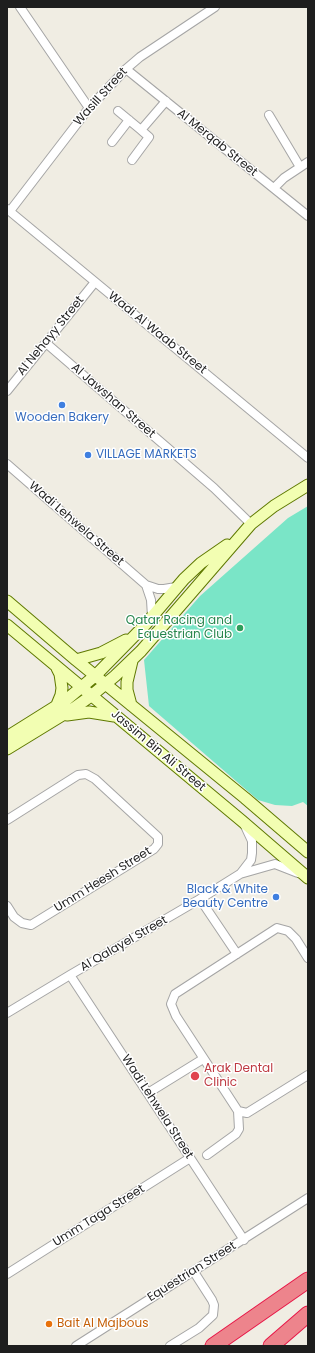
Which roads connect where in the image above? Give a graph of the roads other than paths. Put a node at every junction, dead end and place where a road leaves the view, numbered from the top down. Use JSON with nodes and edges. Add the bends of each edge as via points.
{"nodes":[{"id":1,"x":20,"y":7,"type":"edge"},
{"id":2,"x":215,"y":7,"type":"edge"},
{"id":3,"x":126,"y":69,"type":"junction"},
{"id":4,"x":166,"y":101,"type":"junction"},
{"id":5,"x":89,"y":108,"type":"junction"},
{"id":6,"x":118,"y":111,"type":"dead end"},
{"id":7,"x":269,"y":115,"type":"dead end"},
{"id":8,"x":130,"y":120,"type":"junction"},
{"id":9,"x":141,"y":130,"type":"junction"},
{"id":10,"x":112,"y":142,"type":"dead end"},
{"id":11,"x":132,"y":160,"type":"dead end"},
{"id":12,"x":308,"y":162,"type":"edge"},
{"id":13,"x":300,"y":167,"type":"junction"},
{"id":14,"x":274,"y":188,"type":"junction"},
{"id":15,"x":9,"y":210,"type":"edge"},
{"id":16,"x":308,"y":216,"type":"edge"},
{"id":17,"x":95,"y":282,"type":"junction"},
{"id":18,"x":46,"y":343,"type":"junction"},
{"id":19,"x":7,"y":391,"type":"edge"},
{"id":20,"x":308,"y":458,"type":"edge"},
{"id":21,"x":7,"y":464,"type":"edge"},
{"id":22,"x":308,"y":485,"type":"edge"},
{"id":23,"x":251,"y":524,"type":"junction"},
{"id":24,"x":237,"y":539,"type":"junction"},
{"id":25,"x":146,"y":585,"type":"junction"},
{"id":26,"x":176,"y":587,"type":"junction"},
{"id":27,"x":7,"y":601,"type":"edge"},
{"id":28,"x":152,"y":617,"type":"junction"},
{"id":29,"x":7,"y":625,"type":"edge"},
{"id":30,"x":134,"y":636,"type":"junction"},
{"id":31,"x":76,"y":660,"type":"junction"},
{"id":32,"x":132,"y":660,"type":"junction"},
{"id":33,"x":57,"y":667,"type":"junction"},
{"id":34,"x":96,"y":675,"type":"junction"},
{"id":35,"x":106,"y":684,"type":"junction"},
{"id":36,"x":81,"y":687,"type":"junction"},
{"id":37,"x":91,"y":696,"type":"junction"},
{"id":38,"x":131,"y":705,"type":"junction"},
{"id":39,"x":57,"y":713,"type":"junction"},
{"id":40,"x":118,"y":717,"type":"junction"},
{"id":41,"x":7,"y":736,"type":"edge"},
{"id":42,"x":7,"y":749,"type":"edge"},
{"id":43,"x":7,"y":820,"type":"edge"},
{"id":44,"x":242,"y":821,"type":"junction"},
{"id":45,"x":308,"y":852,"type":"edge"},
{"id":46,"x":240,"y":874,"type":"junction"},
{"id":47,"x":308,"y":878,"type":"edge"},
{"id":48,"x":200,"y":899,"type":"junction"},
{"id":49,"x":7,"y":906,"type":"edge"},
{"id":50,"x":237,"y":954,"type":"junction"},
{"id":51,"x":308,"y":958,"type":"edge"},
{"id":52,"x":70,"y":975,"type":"junction"},
{"id":53,"x":7,"y":1013,"type":"edge"},
{"id":54,"x":203,"y":1059,"type":"junction"},
{"id":55,"x":308,"y":1075,"type":"edge"},
{"id":56,"x":148,"y":1093,"type":"junction"},
{"id":57,"x":238,"y":1111,"type":"junction"},
{"id":58,"x":207,"y":1155,"type":"dead end"},
{"id":59,"x":190,"y":1158,"type":"junction"},
{"id":60,"x":308,"y":1198,"type":"edge"},
{"id":61,"x":244,"y":1240,"type":"junction"},
{"id":62,"x":194,"y":1272,"type":"junction"},
{"id":63,"x":7,"y":1274,"type":"edge"},
{"id":64,"x":308,"y":1280,"type":"edge"},
{"id":65,"x":308,"y":1314,"type":"edge"},
{"id":66,"x":308,"y":1324,"type":"edge"},
{"id":67,"x":76,"y":1346,"type":"edge"},
{"id":68,"x":170,"y":1346,"type":"edge"},
{"id":69,"x":213,"y":1346,"type":"edge"},
{"id":70,"x":272,"y":1346,"type":"edge"}],
"edges":[{"from":1,"to":5,"type":"street"},
{"from":2,"to":3,"type":"street","name":"Wasill Street"},
{"from":3,"to":4,"type":"street","name":"Al Merqab Street"},
{"from":3,"to":5,"type":"street","name":"Wasill Street"},
{"from":4,"to":9,"type":"street"},
{"from":4,"to":14,"type":"street","name":"Al Merqab Street"},
{"from":5,"to":15,"type":"street","name":"Wasill Street"},
{"from":6,"to":8,"type":"street"},
{"from":7,"to":13,"type":"street"},
{"from":8,"to":9,"type":"street"},
{"from":8,"to":10,"type":"street"},
{"from":9,"to":11,"type":"street","via":[[149,137]]},
{"from":12,"to":13,"type":"street"},
{"from":13,"to":14,"type":"street"},
{"from":14,"to":16,"type":"street","name":"Al Merqab Street"},
{"from":15,"to":17,"type":"street","name":"Wadi Al Waab Street"},
{"from":17,"to":18,"type":"street","name":"Al Nehayy Street"},
{"from":17,"to":20,"type":"street","name":"Wadi Al Waab Street"},
{"from":18,"to":19,"type":"street","name":"Al Nehayy Street"},
{"from":18,"to":23,"type":"street","name":"Al Jawshan Street","via":[[214,488]]},
{"from":21,"to":25,"type":"street","name":"Wadi Lehwela Street"},
{"from":22,"to":23,"type":"street"},
{"from":23,"to":24,"type":"street"},
{"from":24,"to":26,"type":"street","via":[[201,563]]},
{"from":24,"to":32,"type":"street"},
{"from":25,"to":26,"type":"street","name":"Wadi Lehwela Street","via":[[158,589]]},
{"from":25,"to":28,"type":"street","via":[[151,600]]},
{"from":26,"to":28,"type":"street"},
{"from":27,"to":31,"type":"street","name":"Jassim Bin Ali Street"},
{"from":28,"to":30,"type":"street"},
{"from":29,"to":33,"type":"street","name":"Jassim Bin Ali Street"},
{"from":30,"to":31,"type":"street","via":[[108,650]]},
{"from":30,"to":34,"type":"street"},
{"from":31,"to":34,"type":"street","name":"Jassim Bin Ali Street"},
{"from":32,"to":35,"type":"street"},
{"from":32,"to":38,"type":"street","via":[[127,682]]},
{"from":33,"to":36,"type":"street","name":"Jassim Bin Ali Street"},
{"from":33,"to":39,"type":"street","via":[[62,688]]},
{"from":34,"to":35,"type":"street","name":"Jassim Bin Ali Street"},
{"from":34,"to":36,"type":"street"},
{"from":35,"to":37,"type":"street"},
{"from":35,"to":38,"type":"street","name":"Jassim Bin Ali Street"},
{"from":36,"to":37,"type":"street","name":"Jassim Bin Ali Street"},
{"from":36,"to":39,"type":"street"},
{"from":37,"to":39,"type":"street"},
{"from":37,"to":40,"type":"street","name":"Jassim Bin Ali Street"},
{"from":38,"to":45,"type":"street","name":"Jassim Bin Ali Street"},
{"from":39,"to":40,"type":"street","via":[[99,712]]},
{"from":39,"to":41,"type":"street"},
{"from":39,"to":42,"type":"street"},
{"from":40,"to":44,"type":"street","name":"Jassim Bin Ali Street"},
{"from":43,"to":49,"type":"street","name":"Umm Heesh Street","via":[[78,775],[86,774],[95,779],[158,837],[158,844],[154,849],[31,925],[22,923],[14,917]]},
{"from":44,"to":46,"type":"street","name":"Al Qalayel Street","via":[[252,841],[252,853],[251,860]]},
{"from":44,"to":47,"type":"street","name":"Jassim Bin Ali Street"},
{"from":46,"to":47,"type":"street","name":"Al Qalayel Street","via":[[274,864]]},
{"from":46,"to":48,"type":"street","name":"Al Qalayel Street"},
{"from":48,"to":50,"type":"street"},
{"from":48,"to":52,"type":"street","name":"Al Qalayel Street"},
{"from":50,"to":51,"type":"street","via":[[277,928],[288,931]]},
{"from":50,"to":54,"type":"street","via":[[175,994],[171,1004]]},
{"from":52,"to":53,"type":"street","name":"Al Qalayel Street"},
{"from":52,"to":56,"type":"street","name":"Wadi Lehwela Street"},
{"from":54,"to":56,"type":"street"},
{"from":54,"to":57,"type":"street"},
{"from":55,"to":57,"type":"street","via":[[247,1113]]},
{"from":56,"to":59,"type":"street","name":"Wadi Lehwela Street"},
{"from":57,"to":58,"type":"street","via":[[239,1129],[236,1134]]},
{"from":59,"to":61,"type":"street","name":"Wadi Lehwela Street"},
{"from":59,"to":63,"type":"street","name":"Umm Taga Street"},
{"from":60,"to":61,"type":"street","name":"Equestrian Street"},
{"from":61,"to":62,"type":"street","name":"Equestrian Street"},
{"from":62,"to":67,"type":"street","name":"Equestrian Street"},
{"from":62,"to":68,"type":"street","via":[[212,1300],[213,1316]]},
{"from":64,"to":69,"type":"highway"},
{"from":65,"to":70,"type":"highway"},
{"from":66,"to":70,"type":"highway"}]}
